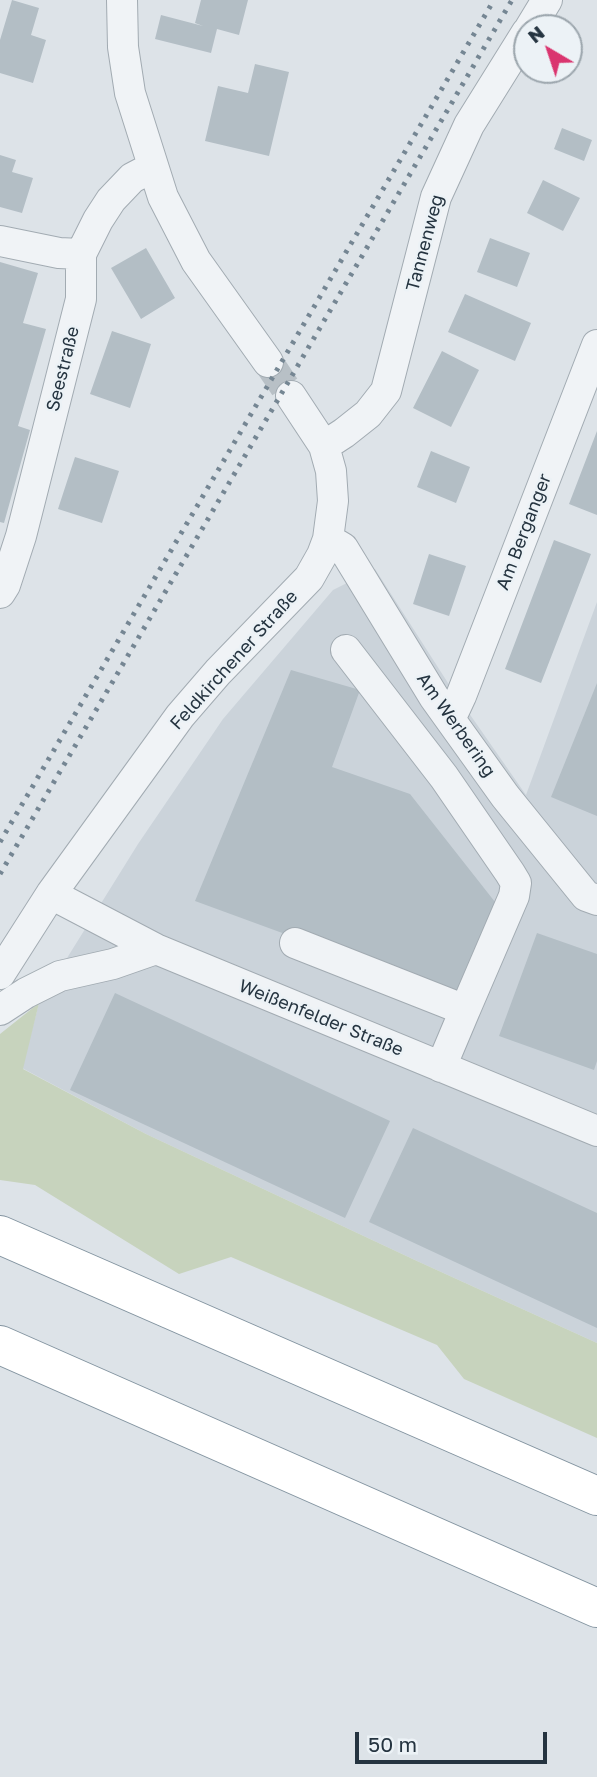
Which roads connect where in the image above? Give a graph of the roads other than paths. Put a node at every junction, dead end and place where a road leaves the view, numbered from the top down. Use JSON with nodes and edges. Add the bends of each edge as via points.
{"nodes":[{"id":1,"x":122,"y":0,"type":"edge"},
{"id":2,"x":513,"y":54,"type":"edge"},
{"id":3,"x":153,"y":167,"type":"junction"},
{"id":4,"x":0,"y":241,"type":"edge"},
{"id":5,"x":81,"y":254,"type":"junction"},
{"id":6,"x":597,"y":345,"type":"edge"},
{"id":7,"x":268,"y":362,"type":"tunnel mouth"},
{"id":8,"x":291,"y":396,"type":"tunnel mouth"},
{"id":9,"x":324,"y":446,"type":"junction"},
{"id":10,"x":328,"y":539,"type":"junction"},
{"id":11,"x":0,"y":593,"type":"edge"},
{"id":12,"x":346,"y":650,"type":"dead end"},
{"id":13,"x":448,"y":716,"type":"junction"},
{"id":14,"x":475,"y":754,"type":"junction"},
{"id":15,"x":444,"y":777,"type":"junction"},
{"id":16,"x":51,"y":894,"type":"junction"},
{"id":17,"x":596,"y":897,"type":"edge"},
{"id":18,"x":295,"y":943,"type":"dead end"},
{"id":19,"x":156,"y":949,"type":"junction"},
{"id":20,"x":0,"y":974,"type":"edge"},
{"id":21,"x":0,"y":1010,"type":"edge"},
{"id":22,"x":465,"y":1010,"type":"junction"},
{"id":23,"x":441,"y":1067,"type":"junction"},
{"id":24,"x":597,"y":1131,"type":"edge"},
{"id":25,"x":0,"y":1235,"type":"edge"},
{"id":26,"x":0,"y":1346,"type":"edge"},
{"id":27,"x":597,"y":1496,"type":"edge"},
{"id":28,"x":597,"y":1608,"type":"edge"}],
"edges":[{"from":1,"to":3,"type":"street","via":[[130,93]]},
{"from":2,"to":9,"type":"street","name":"Tannenweg","via":[[469,125],[436,197],[386,391],[368,414]]},
{"from":3,"to":5,"type":"street","name":"Seestraße","via":[[132,178],[111,200]]},
{"from":3,"to":7,"type":"street","via":[[196,261]]},
{"from":4,"to":5,"type":"street"},
{"from":5,"to":11,"type":"street","name":"Seestraße","via":[[81,299],[21,536]]},
{"from":6,"to":13,"type":"street","name":"Am Berganger","via":[[461,696]]},
{"from":8,"to":9,"type":"street","name":"Feldkirchener Straße"},
{"from":9,"to":10,"type":"street","name":"Feldkirchener Straße","via":[[333,501]]},
{"from":10,"to":13,"type":"street","name":"Am Werbering","via":[[343,548]]},
{"from":10,"to":16,"type":"street","name":"Feldkirchener Straße","via":[[309,578],[180,716]]},
{"from":12,"to":15,"type":"street"},
{"from":13,"to":14,"type":"street","name":"Am Werbering"},
{"from":14,"to":15,"type":"street"},
{"from":14,"to":17,"type":"street","name":"Am Werbering","via":[[586,896]]},
{"from":15,"to":22,"type":"street","via":[[516,883]]},
{"from":16,"to":19,"type":"street","name":"Weißenfelder Straße"},
{"from":16,"to":20,"type":"street","name":"Feldkirchener Straße"},
{"from":18,"to":22,"type":"street"},
{"from":19,"to":21,"type":"street","via":[[60,976]]},
{"from":19,"to":23,"type":"street","name":"Weißenfelder Straße"},
{"from":22,"to":23,"type":"street"},
{"from":23,"to":24,"type":"street","name":"Weißenfelder Straße"},
{"from":25,"to":27,"type":"highway"},
{"from":26,"to":28,"type":"highway"}]}
